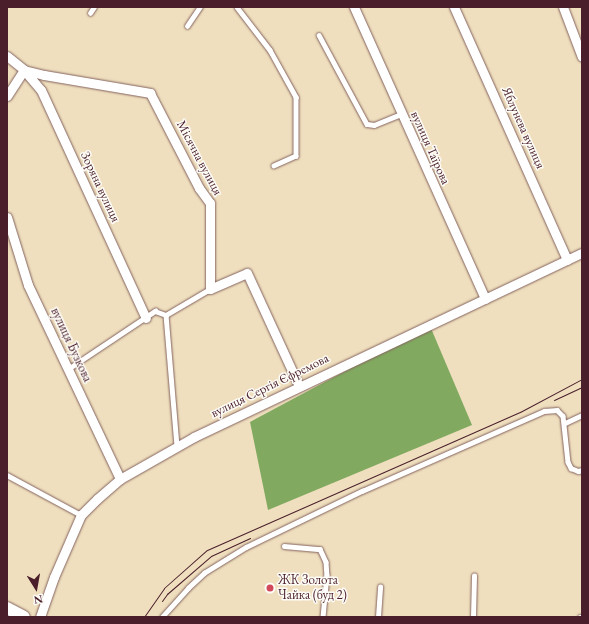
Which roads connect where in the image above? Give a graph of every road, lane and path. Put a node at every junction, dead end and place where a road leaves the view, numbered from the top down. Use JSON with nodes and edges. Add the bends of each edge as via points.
{"nodes":[{"id":1,"x":94,"y":7,"type":"edge"},
{"id":2,"x":200,"y":7,"type":"edge"},
{"id":3,"x":237,"y":7,"type":"edge"},
{"id":4,"x":354,"y":7,"type":"edge"},
{"id":5,"x":454,"y":7,"type":"edge"},
{"id":6,"x":563,"y":7,"type":"edge"},
{"id":7,"x":90,"y":13,"type":"dead end"},
{"id":8,"x":187,"y":26,"type":"dead end"},
{"id":9,"x":319,"y":35,"type":"dead end"},
{"id":10,"x":7,"y":56,"type":"edge"},
{"id":11,"x":582,"y":57,"type":"edge"},
{"id":12,"x":24,"y":70,"type":"junction"},
{"id":13,"x":7,"y":96,"type":"edge"},
{"id":14,"x":401,"y":114,"type":"junction"},
{"id":15,"x":274,"y":166,"type":"dead end"},
{"id":16,"x":7,"y":217,"type":"edge"},
{"id":17,"x":582,"y":253,"type":"edge"},
{"id":18,"x":567,"y":260,"type":"junction"},
{"id":19,"x":210,"y":290,"type":"junction"},
{"id":20,"x":485,"y":299,"type":"junction"},
{"id":21,"x":166,"y":315,"type":"junction"},
{"id":22,"x":146,"y":318,"type":"junction"},
{"id":23,"x":68,"y":369,"type":"junction"},
{"id":24,"x":299,"y":386,"type":"junction"},
{"id":25,"x":582,"y":415,"type":"edge"},
{"id":26,"x":565,"y":424,"type":"junction"},
{"id":27,"x":177,"y":446,"type":"junction"},
{"id":28,"x":582,"y":470,"type":"edge"},
{"id":29,"x":7,"y":476,"type":"edge"},
{"id":30,"x":120,"y":479,"type":"junction"},
{"id":31,"x":81,"y":515,"type":"junction"},
{"id":32,"x":284,"y":546,"type":"dead end"},
{"id":33,"x":474,"y":576,"type":"dead end"},
{"id":34,"x":380,"y":587,"type":"dead end"},
{"id":35,"x":7,"y":608,"type":"edge"},
{"id":36,"x":24,"y":617,"type":"edge"},
{"id":37,"x":40,"y":617,"type":"edge"},
{"id":38,"x":162,"y":617,"type":"edge"},
{"id":39,"x":323,"y":617,"type":"edge"},
{"id":40,"x":378,"y":617,"type":"edge"},
{"id":41,"x":473,"y":617,"type":"edge"}],
"edges":[{"from":1,"to":7,"type":"lane"},
{"from":2,"to":8,"type":"lane"},
{"from":3,"to":15,"type":"lane","via":[[270,50],[296,97],[296,156]]},
{"from":4,"to":14,"type":"street","name":"вулиця Таїрова"},
{"from":5,"to":18,"type":"street","name":"Яблунева вулиця"},
{"from":6,"to":11,"type":"street"},
{"from":9,"to":14,"type":"lane","via":[[367,124],[374,125]]},
{"from":10,"to":12,"type":"street","name":"Зоряна вулиця"},
{"from":12,"to":13,"type":"street"},
{"from":12,"to":19,"type":"street","name":"Місячна вулиця","via":[[150,93],[199,188],[210,203]]},
{"from":12,"to":22,"type":"street","name":"Зоряна вулиця","via":[[41,90]]},
{"from":14,"to":20,"type":"street","name":"вулиця Таїрова"},
{"from":16,"to":23,"type":"street","name":"вулиця Бузкова","via":[[28,285]]},
{"from":17,"to":18,"type":"street","name":"вулиця Сергія Єфремова"},
{"from":18,"to":20,"type":"street","name":"вулиця Сергія Єфремова"},
{"from":19,"to":21,"type":"lane"},
{"from":19,"to":24,"type":"street","via":[[247,273]]},
{"from":20,"to":24,"type":"street","name":"вулиця Сергія Єфремова"},
{"from":21,"to":22,"type":"lane","via":[[155,311]]},
{"from":21,"to":27,"type":"lane"},
{"from":22,"to":23,"type":"lane"},
{"from":23,"to":30,"type":"street","name":"вулиця Бузкова"},
{"from":24,"to":27,"type":"street","name":"вулиця Сергія Єфремова"},
{"from":25,"to":26,"type":"lane"},
{"from":26,"to":28,"type":"lane","via":[[568,462],[571,468]]},
{"from":26,"to":38,"type":"lane","via":[[558,410],[544,411],[356,494],[223,560],[188,588]]},
{"from":27,"to":30,"type":"street","name":"вулиця Сергія Єфремова"},
{"from":29,"to":31,"type":"lane"},
{"from":30,"to":31,"type":"street","name":"вулиця Сергія Єфремова"},
{"from":31,"to":37,"type":"street","name":"вулиця Сергія Єфремова","via":[[54,576]]},
{"from":32,"to":39,"type":"lane","via":[[320,549],[326,562],[327,575]]},
{"from":33,"to":41,"type":"lane"},
{"from":34,"to":40,"type":"lane"},
{"from":35,"to":36,"type":"street"}]}
